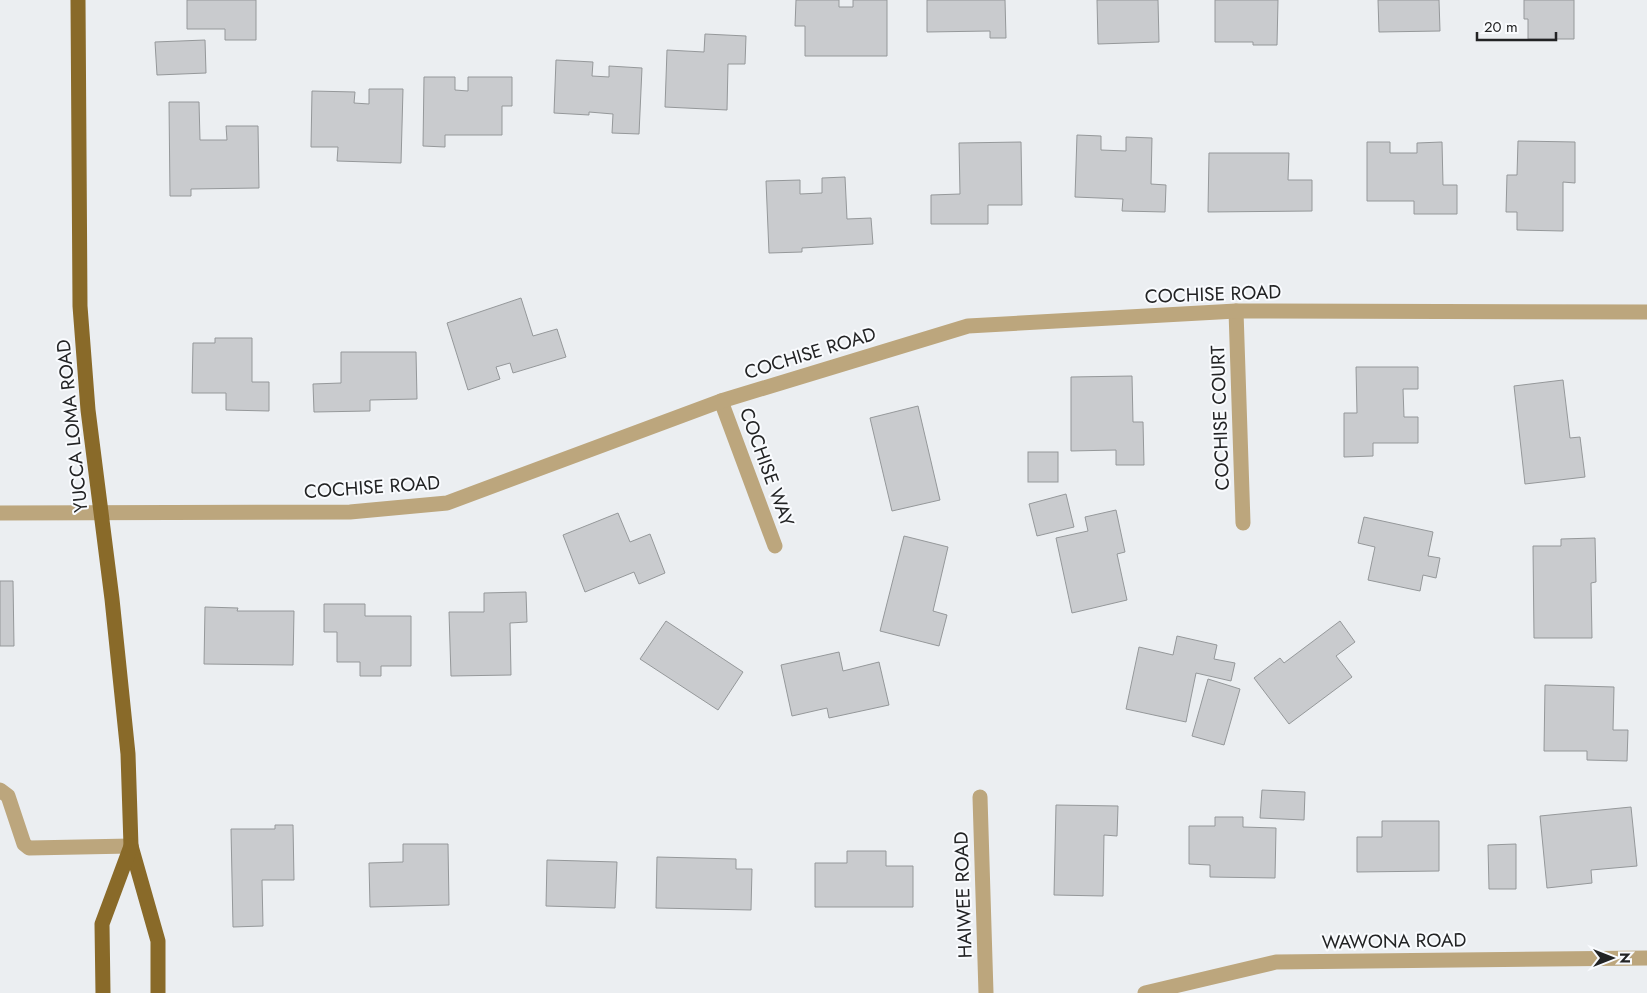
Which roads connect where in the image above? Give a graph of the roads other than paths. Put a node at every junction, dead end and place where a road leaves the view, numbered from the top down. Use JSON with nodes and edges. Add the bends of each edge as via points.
{"nodes":[{"id":1,"x":78,"y":0,"type":"edge"},
{"id":2,"x":1236,"y":311,"type":"junction"},
{"id":3,"x":1647,"y":312,"type":"edge"},
{"id":4,"x":721,"y":402,"type":"junction"},
{"id":5,"x":0,"y":513,"type":"edge"},
{"id":6,"x":102,"y":514,"type":"junction"},
{"id":7,"x":1244,"y":523,"type":"dead end"},
{"id":8,"x":774,"y":546,"type":"dead end"},
{"id":9,"x":0,"y":790,"type":"edge"},
{"id":10,"x":980,"y":796,"type":"dead end"},
{"id":11,"x":131,"y":846,"type":"junction"},
{"id":12,"x":1647,"y":958,"type":"edge"},
{"id":13,"x":103,"y":993,"type":"edge"},
{"id":14,"x":158,"y":993,"type":"edge"},
{"id":15,"x":986,"y":993,"type":"edge"},
{"id":16,"x":1145,"y":993,"type":"edge"}],
"edges":[{"from":1,"to":6,"type":"main road","name":"YUCCA LOMA ROAD","via":[[80,306],[88,410]]},
{"from":2,"to":3,"type":"street","name":"COCHISE ROAD"},
{"from":2,"to":4,"type":"street","name":"COCHISE ROAD","via":[[968,326]]},
{"from":2,"to":7,"type":"street","name":"COCHISE COURT"},
{"from":4,"to":6,"type":"street","name":"COCHISE ROAD","via":[[447,503],[350,512]]},
{"from":4,"to":8,"type":"street","name":"COCHISE WAY"},
{"from":5,"to":6,"type":"street","name":"COCHISE ROAD"},
{"from":6,"to":11,"type":"main road","name":"YUCCA LOMA ROAD","via":[[128,754]]},
{"from":9,"to":11,"type":"street","via":[[8,796],[24,844],[29,848]]},
{"from":10,"to":15,"type":"street","name":"HAIWEE ROAD"},
{"from":11,"to":13,"type":"main road","name":"YUCCA LOMA ROAD","via":[[102,924]]},
{"from":11,"to":14,"type":"main road","name":"YUCCA LOMA ROAD","via":[[158,941]]},
{"from":12,"to":16,"type":"street","name":"WAWONA ROAD","via":[[1276,962]]}]}
